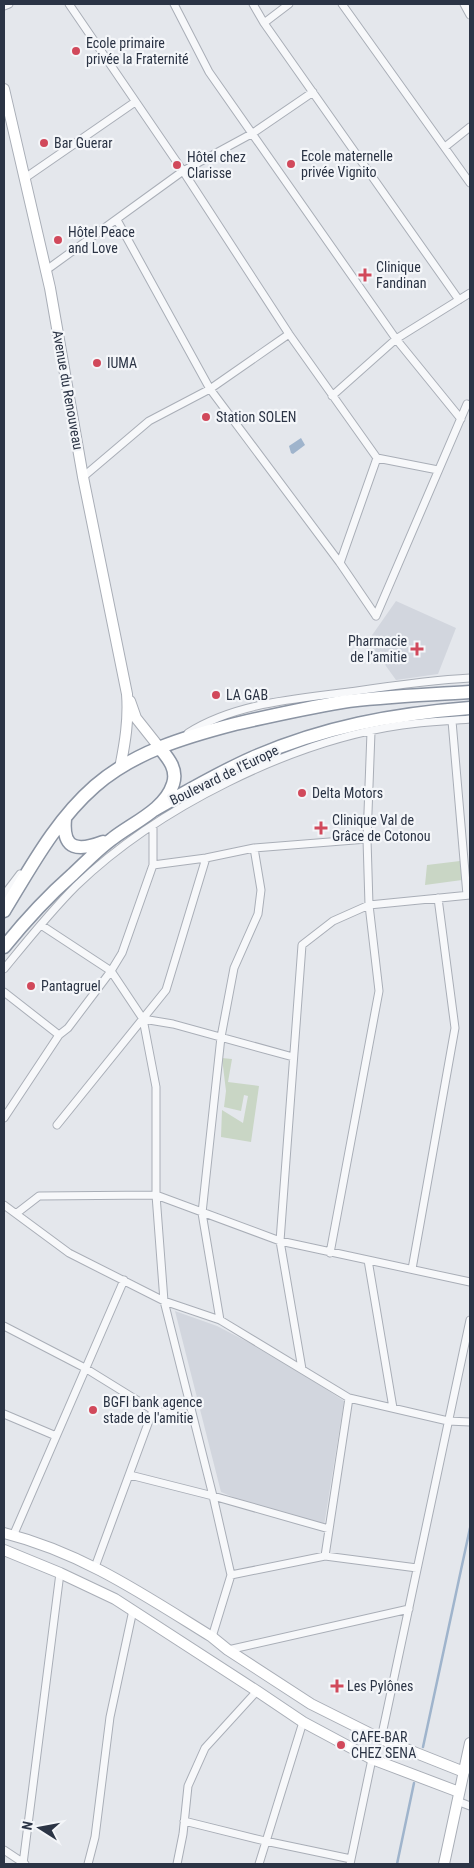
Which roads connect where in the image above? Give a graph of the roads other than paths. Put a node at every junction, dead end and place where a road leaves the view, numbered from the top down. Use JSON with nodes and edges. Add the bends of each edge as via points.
{"nodes":[{"id":1,"x":8,"y":4,"type":"edge"},
{"id":2,"x":69,"y":4,"type":"edge"},
{"id":3,"x":174,"y":4,"type":"edge"},
{"id":4,"x":253,"y":4,"type":"edge"},
{"id":5,"x":289,"y":4,"type":"edge"},
{"id":6,"x":342,"y":4,"type":"edge"},
{"id":7,"x":464,"y":4,"type":"edge"},
{"id":8,"x":4,"y":6,"type":"edge"},
{"id":9,"x":470,"y":15,"type":"edge"},
{"id":10,"x":264,"y":23,"type":"junction"},
{"id":11,"x":4,"y":88,"type":"edge"},
{"id":12,"x":313,"y":92,"type":"junction"},
{"id":13,"x":135,"y":102,"type":"junction"},
{"id":14,"x":470,"y":127,"type":"edge"},
{"id":15,"x":253,"y":133,"type":"junction"},
{"id":16,"x":445,"y":147,"type":"junction"},
{"id":17,"x":183,"y":171,"type":"junction"},
{"id":18,"x":25,"y":178,"type":"junction"},
{"id":19,"x":470,"y":183,"type":"edge"},
{"id":20,"x":117,"y":220,"type":"junction"},
{"id":21,"x":45,"y":271,"type":"junction"},
{"id":22,"x":470,"y":294,"type":"edge"},
{"id":23,"x":459,"y":300,"type":"junction"},
{"id":24,"x":289,"y":334,"type":"junction"},
{"id":25,"x":396,"y":339,"type":"junction"},
{"id":26,"x":210,"y":389,"type":"junction"},
{"id":27,"x":332,"y":396,"type":"junction"},
{"id":28,"x":469,"y":403,"type":"edge"},
{"id":29,"x":456,"y":412,"type":"junction"},
{"id":30,"x":461,"y":419,"type":"junction"},
{"id":31,"x":377,"y":458,"type":"junction"},
{"id":32,"x":438,"y":470,"type":"junction"},
{"id":33,"x":83,"y":477,"type":"junction"},
{"id":34,"x":340,"y":563,"type":"junction"},
{"id":35,"x":470,"y":678,"type":"edge"},
{"id":36,"x":470,"y":692,"type":"edge"},
{"id":37,"x":127,"y":694,"type":"junction"},
{"id":38,"x":470,"y":708,"type":"edge"},
{"id":39,"x":470,"y":719,"type":"edge"},
{"id":40,"x":452,"y":720,"type":"junction"},
{"id":41,"x":371,"y":732,"type":"junction"},
{"id":42,"x":174,"y":742,"type":"junction"},
{"id":43,"x":159,"y":747,"type":"junction"},
{"id":44,"x":120,"y":768,"type":"junction"},
{"id":45,"x":154,"y":810,"type":"junction"},
{"id":46,"x":65,"y":819,"type":"junction"},
{"id":47,"x":153,"y":826,"type":"junction"},
{"id":48,"x":51,"y":834,"type":"junction"},
{"id":49,"x":367,"y":838,"type":"junction"},
{"id":50,"x":111,"y":840,"type":"junction"},
{"id":51,"x":254,"y":848,"type":"junction"},
{"id":52,"x":206,"y":858,"type":"junction"},
{"id":53,"x":153,"y":865,"type":"junction"},
{"id":54,"x":4,"y":895,"type":"edge"},
{"id":55,"x":468,"y":895,"type":"edge"},
{"id":56,"x":438,"y":898,"type":"junction"},
{"id":57,"x":369,"y":905,"type":"junction"},
{"id":58,"x":4,"y":911,"type":"edge"},
{"id":59,"x":41,"y":925,"type":"junction"},
{"id":60,"x":4,"y":947,"type":"edge"},
{"id":61,"x":4,"y":969,"type":"edge"},
{"id":62,"x":111,"y":971,"type":"junction"},
{"id":63,"x":4,"y":992,"type":"edge"},
{"id":64,"x":143,"y":1019,"type":"junction"},
{"id":65,"x":59,"y":1035,"type":"junction"},
{"id":66,"x":221,"y":1037,"type":"junction"},
{"id":67,"x":293,"y":1057,"type":"junction"},
{"id":68,"x":4,"y":1118,"type":"edge"},
{"id":69,"x":57,"y":1125,"type":"dead end"},
{"id":70,"x":156,"y":1195,"type":"junction"},
{"id":71,"x":4,"y":1205,"type":"edge"},
{"id":72,"x":202,"y":1212,"type":"junction"},
{"id":73,"x":17,"y":1213,"type":"junction"},
{"id":74,"x":280,"y":1241,"type":"junction"},
{"id":75,"x":330,"y":1253,"type":"junction"},
{"id":76,"x":368,"y":1260,"type":"junction"},
{"id":77,"x":412,"y":1269,"type":"junction"},
{"id":78,"x":124,"y":1280,"type":"junction"},
{"id":79,"x":470,"y":1282,"type":"edge"},
{"id":80,"x":164,"y":1302,"type":"junction"},
{"id":81,"x":220,"y":1320,"type":"junction"},
{"id":82,"x":470,"y":1320,"type":"edge"},
{"id":83,"x":4,"y":1326,"type":"edge"},
{"id":84,"x":85,"y":1368,"type":"junction"},
{"id":85,"x":302,"y":1369,"type":"junction"},
{"id":86,"x":349,"y":1398,"type":"junction"},
{"id":87,"x":393,"y":1408,"type":"junction"},
{"id":88,"x":153,"y":1410,"type":"junction"},
{"id":89,"x":4,"y":1414,"type":"edge"},
{"id":90,"x":193,"y":1419,"type":"junction"},
{"id":91,"x":448,"y":1421,"type":"junction"},
{"id":92,"x":470,"y":1422,"type":"edge"},
{"id":93,"x":56,"y":1436,"type":"junction"},
{"id":94,"x":130,"y":1475,"type":"junction"},
{"id":95,"x":213,"y":1496,"type":"junction"},
{"id":96,"x":329,"y":1529,"type":"junction"},
{"id":97,"x":8,"y":1534,"type":"edge"},
{"id":98,"x":4,"y":1550,"type":"edge"},
{"id":99,"x":325,"y":1556,"type":"junction"},
{"id":100,"x":95,"y":1567,"type":"junction"},
{"id":101,"x":417,"y":1568,"type":"junction"},
{"id":102,"x":60,"y":1573,"type":"junction"},
{"id":103,"x":231,"y":1575,"type":"junction"},
{"id":104,"x":409,"y":1608,"type":"junction"},
{"id":105,"x":132,"y":1610,"type":"junction"},
{"id":106,"x":212,"y":1638,"type":"junction"},
{"id":107,"x":228,"y":1650,"type":"junction"},
{"id":108,"x":258,"y":1691,"type":"junction"},
{"id":109,"x":303,"y":1722,"type":"junction"},
{"id":110,"x":381,"y":1739,"type":"junction"},
{"id":111,"x":470,"y":1743,"type":"edge"},
{"id":112,"x":372,"y":1759,"type":"junction"},
{"id":113,"x":464,"y":1772,"type":"junction"},
{"id":114,"x":462,"y":1791,"type":"edge"},
{"id":115,"x":470,"y":1806,"type":"edge"},
{"id":116,"x":184,"y":1820,"type":"junction"},
{"id":117,"x":265,"y":1842,"type":"junction"},
{"id":118,"x":4,"y":1850,"type":"edge"},
{"id":119,"x":351,"y":1862,"type":"edge"},
{"id":120,"x":24,"y":1864,"type":"edge"},
{"id":121,"x":88,"y":1864,"type":"edge"},
{"id":122,"x":177,"y":1864,"type":"edge"},
{"id":123,"x":259,"y":1864,"type":"edge"},
{"id":124,"x":444,"y":1864,"type":"edge"}],
"edges":[{"from":1,"to":8,"type":"street"},
{"from":2,"to":13,"type":"street"},
{"from":3,"to":15,"type":"street","via":[[209,72]]},
{"from":4,"to":10,"type":"street"},
{"from":5,"to":10,"type":"street"},
{"from":6,"to":16,"type":"street"},
{"from":7,"to":9,"type":"street"},
{"from":10,"to":12,"type":"street"},
{"from":11,"to":18,"type":"street","name":"Avenue du Renouveau"},
{"from":12,"to":15,"type":"street"},
{"from":12,"to":23,"type":"street"},
{"from":13,"to":17,"type":"street"},
{"from":13,"to":18,"type":"street"},
{"from":14,"to":16,"type":"street"},
{"from":15,"to":17,"type":"street"},
{"from":15,"to":25,"type":"street"},
{"from":16,"to":19,"type":"street"},
{"from":17,"to":20,"type":"street"},
{"from":17,"to":24,"type":"street"},
{"from":18,"to":21,"type":"street","name":"Avenue du Renouveau"},
{"from":20,"to":21,"type":"street"},
{"from":20,"to":26,"type":"street"},
{"from":21,"to":33,"type":"street","name":"Avenue du Renouveau"},
{"from":22,"to":23,"type":"street"},
{"from":23,"to":25,"type":"street"},
{"from":24,"to":26,"type":"street"},
{"from":24,"to":27,"type":"street"},
{"from":25,"to":27,"type":"street"},
{"from":25,"to":29,"type":"street"},
{"from":26,"to":33,"type":"street","via":[[149,422]]},
{"from":26,"to":34,"type":"street"},
{"from":27,"to":31,"type":"street"},
{"from":28,"to":29,"type":"street"},
{"from":28,"to":30,"type":"street"},
{"from":29,"to":30,"type":"street"},
{"from":30,"to":32,"type":"street"},
{"from":31,"to":32,"type":"street"},
{"from":31,"to":34,"type":"street"},
{"from":32,"to":34,"type":"street","via":[[376,616]]},
{"from":33,"to":37,"type":"street","name":"Avenue du Renouveau"},
{"from":35,"to":42,"type":"street","via":[[439,679],[281,702],[221,716]]},
{"from":36,"to":42,"type":"highway","via":[[311,708]]},
{"from":37,"to":43,"type":"street","name":"Avenue du Renouveau","via":[[136,718]]},
{"from":37,"to":44,"type":"street","name":"Avenue du Renouveau","via":[[127,727]]},
{"from":38,"to":45,"type":"highway","name":"Boulevard de l’Europe","via":[[380,718],[303,738],[252,758]]},
{"from":39,"to":40,"type":"street"},
{"from":40,"to":41,"type":"street"},
{"from":40,"to":55,"type":"street"},
{"from":41,"to":47,"type":"street","via":[[319,745],[250,772]]},
{"from":41,"to":49,"type":"street"},
{"from":42,"to":43,"type":"highway"},
{"from":43,"to":44,"type":"highway"},
{"from":43,"to":45,"type":"highway","via":[[167,756],[175,778],[170,792]]},
{"from":44,"to":46,"type":"highway","via":[[96,785]]},
{"from":45,"to":50,"type":"highway"},
{"from":46,"to":48,"type":"highway"},
{"from":46,"to":50,"type":"highway","via":[[65,837],[72,846],[87,848]]},
{"from":47,"to":53,"type":"street"},
{"from":47,"to":59,"type":"street","via":[[97,868]]},
{"from":48,"to":54,"type":"street"},
{"from":48,"to":58,"type":"highway"},
{"from":49,"to":51,"type":"street"},
{"from":49,"to":57,"type":"street"},
{"from":50,"to":60,"type":"highway","via":[[24,922]]},
{"from":51,"to":52,"type":"street"},
{"from":51,"to":66,"type":"street","via":[[261,890],[258,914],[234,968]]},
{"from":52,"to":53,"type":"street"},
{"from":52,"to":64,"type":"street","via":[[166,990]]},
{"from":53,"to":62,"type":"street","via":[[122,953]]},
{"from":55,"to":56,"type":"street"},
{"from":56,"to":57,"type":"street"},
{"from":56,"to":77,"type":"street","via":[[455,1028]]},
{"from":57,"to":67,"type":"street","via":[[333,921],[302,945]]},
{"from":57,"to":75,"type":"street","via":[[379,991]]},
{"from":59,"to":61,"type":"street"},
{"from":59,"to":62,"type":"street"},
{"from":62,"to":64,"type":"street"},
{"from":62,"to":65,"type":"street","via":[[68,1028]]},
{"from":63,"to":65,"type":"street"},
{"from":64,"to":66,"type":"street"},
{"from":64,"to":69,"type":"street"},
{"from":64,"to":70,"type":"street","via":[[156,1087]]},
{"from":65,"to":68,"type":"street"},
{"from":66,"to":67,"type":"street"},
{"from":66,"to":72,"type":"street"},
{"from":67,"to":74,"type":"street"},
{"from":70,"to":72,"type":"street"},
{"from":70,"to":73,"type":"street","via":[[38,1196]]},
{"from":70,"to":80,"type":"street"},
{"from":71,"to":73,"type":"street"},
{"from":72,"to":74,"type":"street"},
{"from":72,"to":81,"type":"street"},
{"from":73,"to":78,"type":"street","via":[[69,1253]]},
{"from":74,"to":75,"type":"street"},
{"from":74,"to":85,"type":"street"},
{"from":75,"to":76,"type":"street"},
{"from":76,"to":77,"type":"street"},
{"from":76,"to":87,"type":"street"},
{"from":77,"to":79,"type":"street"},
{"from":78,"to":80,"type":"street"},
{"from":78,"to":84,"type":"street"},
{"from":80,"to":81,"type":"street"},
{"from":80,"to":90,"type":"street"},
{"from":81,"to":85,"type":"street"},
{"from":82,"to":91,"type":"street"},
{"from":83,"to":84,"type":"street"},
{"from":84,"to":88,"type":"street"},
{"from":84,"to":93,"type":"street"},
{"from":85,"to":86,"type":"street"},
{"from":86,"to":87,"type":"street"},
{"from":86,"to":96,"type":"street"},
{"from":87,"to":91,"type":"street"},
{"from":88,"to":90,"type":"street"},
{"from":88,"to":94,"type":"street"},
{"from":89,"to":93,"type":"street"},
{"from":90,"to":95,"type":"street"},
{"from":91,"to":92,"type":"street"},
{"from":91,"to":101,"type":"street"},
{"from":93,"to":97,"type":"street"},
{"from":94,"to":95,"type":"street"},
{"from":94,"to":100,"type":"street"},
{"from":95,"to":96,"type":"street"},
{"from":95,"to":103,"type":"street"},
{"from":96,"to":99,"type":"street"},
{"from":97,"to":100,"type":"street"},
{"from":98,"to":102,"type":"street"},
{"from":99,"to":101,"type":"street"},
{"from":99,"to":103,"type":"street"},
{"from":100,"to":106,"type":"street"},
{"from":101,"to":104,"type":"street"},
{"from":102,"to":105,"type":"street","via":[[95,1588]]},
{"from":102,"to":120,"type":"street"},
{"from":103,"to":106,"type":"street"},
{"from":104,"to":107,"type":"street"},
{"from":104,"to":110,"type":"street"},
{"from":105,"to":108,"type":"street"},
{"from":105,"to":121,"type":"street","via":[[110,1717],[95,1837]]},
{"from":106,"to":107,"type":"street"},
{"from":107,"to":110,"type":"street","via":[[311,1704]]},
{"from":108,"to":109,"type":"street"},
{"from":108,"to":116,"type":"street","via":[[205,1748],[188,1786]]},
{"from":109,"to":112,"type":"street"},
{"from":109,"to":117,"type":"street"},
{"from":110,"to":113,"type":"street"},
{"from":111,"to":113,"type":"street"},
{"from":112,"to":114,"type":"street"},
{"from":112,"to":119,"type":"street"},
{"from":113,"to":114,"type":"street"},
{"from":114,"to":115,"type":"street"},
{"from":114,"to":124,"type":"street"},
{"from":116,"to":117,"type":"street"},
{"from":116,"to":122,"type":"street"},
{"from":117,"to":119,"type":"street"},
{"from":117,"to":123,"type":"street"},
{"from":118,"to":120,"type":"street"}]}
